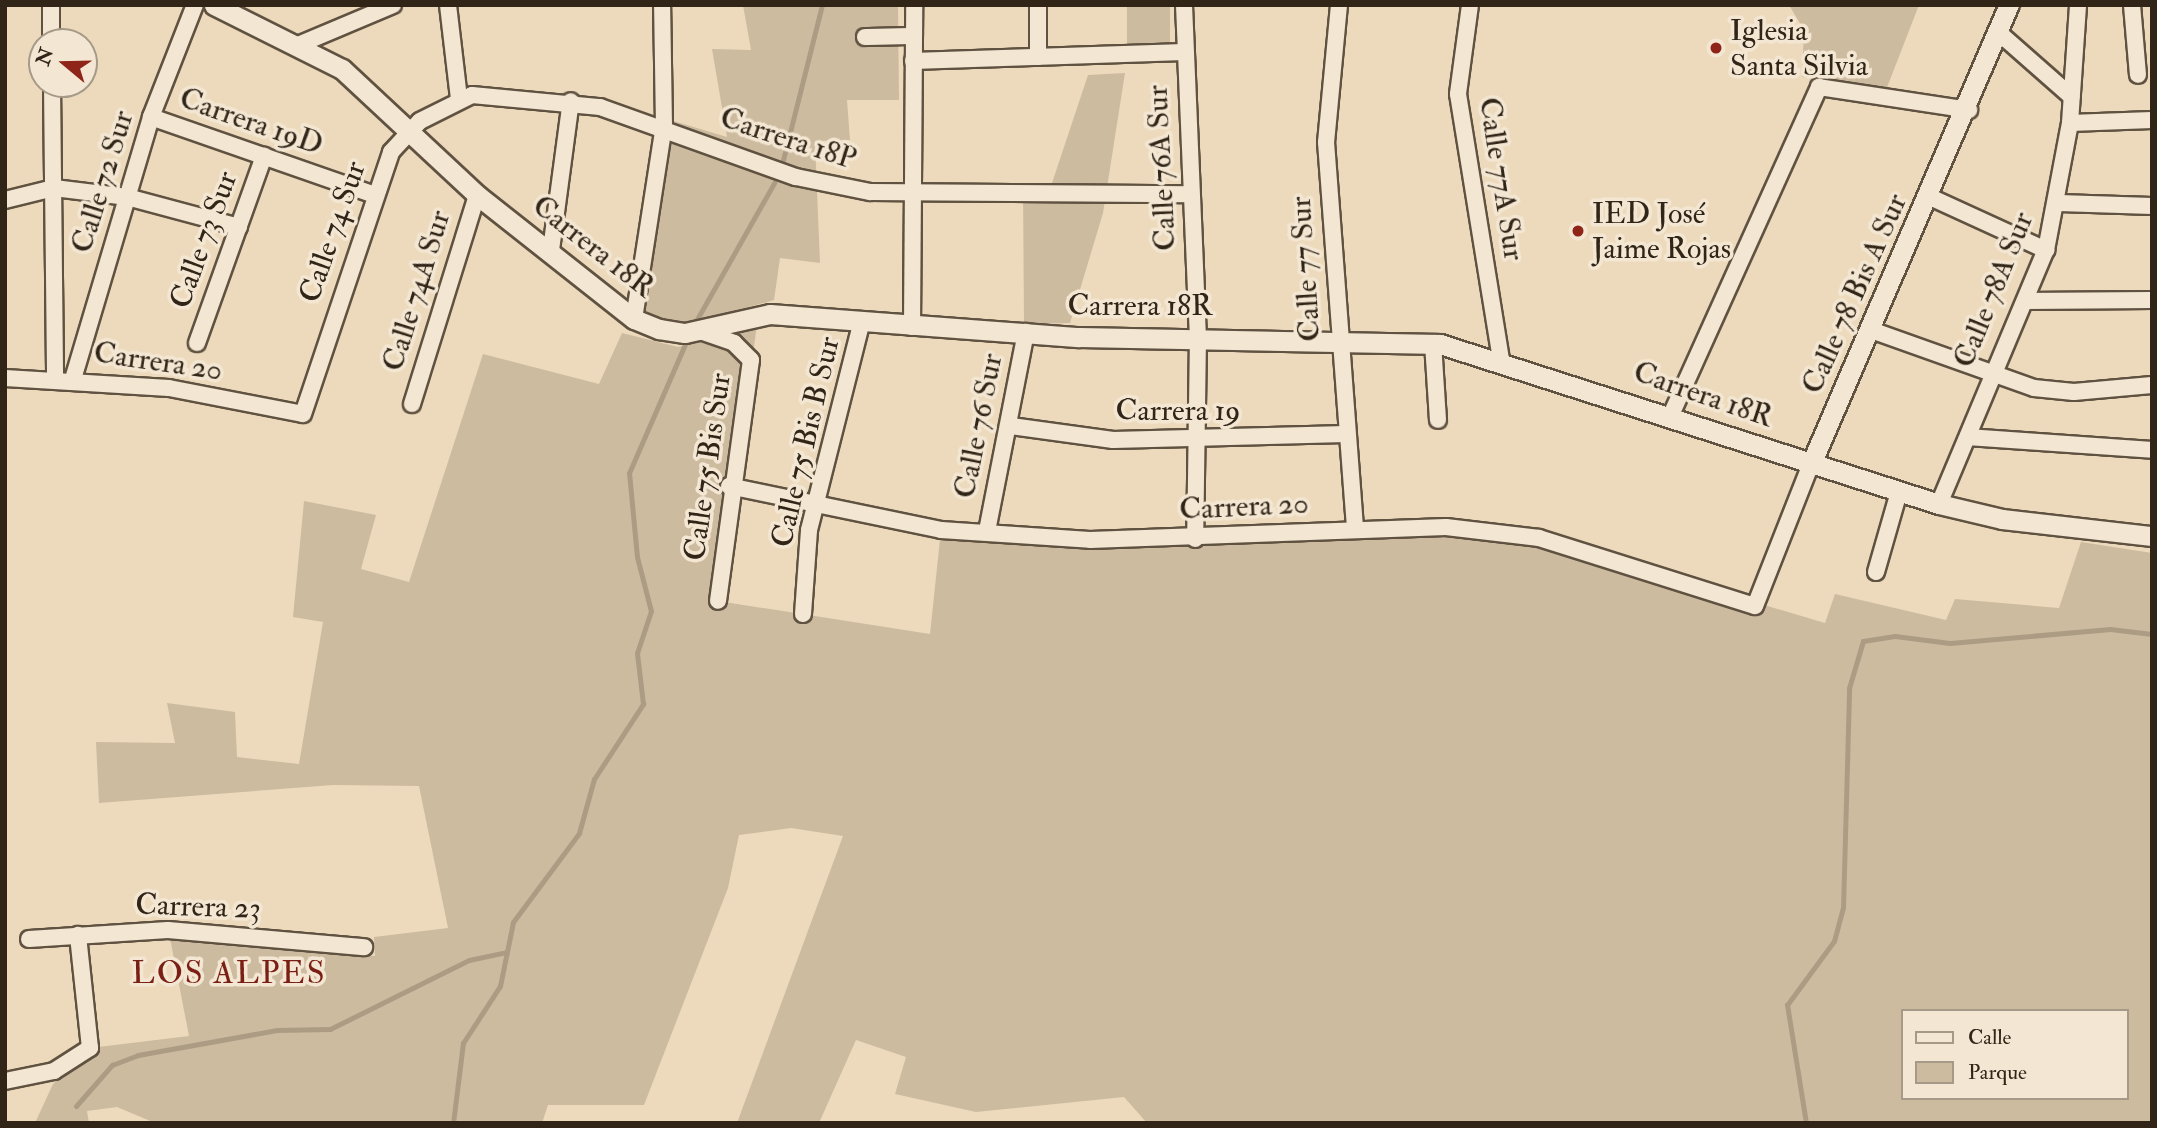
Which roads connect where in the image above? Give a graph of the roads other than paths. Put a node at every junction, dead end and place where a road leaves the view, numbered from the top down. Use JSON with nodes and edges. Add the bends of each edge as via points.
{"nodes":[{"id":1,"x":51,"y":5,"type":"edge"},
{"id":2,"x":195,"y":5,"type":"edge"},
{"id":3,"x":214,"y":5,"type":"edge"},
{"id":4,"x":393,"y":5,"type":"edge"},
{"id":5,"x":448,"y":5,"type":"edge"},
{"id":6,"x":662,"y":5,"type":"edge"},
{"id":7,"x":914,"y":5,"type":"edge"},
{"id":8,"x":1038,"y":5,"type":"edge"},
{"id":9,"x":1184,"y":5,"type":"edge"},
{"id":10,"x":1339,"y":5,"type":"edge"},
{"id":11,"x":1470,"y":5,"type":"edge"},
{"id":12,"x":2009,"y":5,"type":"edge"},
{"id":13,"x":2078,"y":5,"type":"edge"},
{"id":14,"x":2132,"y":5,"type":"edge"},
{"id":15,"x":51,"y":28,"type":"edge"},
{"id":16,"x":1998,"y":32,"type":"junction"},
{"id":17,"x":913,"y":36,"type":"junction"},
{"id":18,"x":865,"y":37,"type":"dead end"},
{"id":19,"x":299,"y":46,"type":"junction"},
{"id":20,"x":1184,"y":52,"type":"junction"},
{"id":21,"x":1038,"y":57,"type":"junction"},
{"id":22,"x":913,"y":61,"type":"junction"},
{"id":23,"x":2138,"y":75,"type":"dead end"},
{"id":24,"x":2072,"y":97,"type":"junction"},
{"id":25,"x":52,"y":98,"type":"edge"},
{"id":26,"x":459,"y":99,"type":"junction"},
{"id":27,"x":571,"y":101,"type":"junction"},
{"id":28,"x":1969,"y":110,"type":"junction"},
{"id":29,"x":151,"y":117,"type":"junction"},
{"id":30,"x":2152,"y":120,"type":"edge"},
{"id":31,"x":2070,"y":123,"type":"junction"},
{"id":32,"x":664,"y":126,"type":"junction"},
{"id":33,"x":407,"y":131,"type":"junction"},
{"id":34,"x":264,"y":156,"type":"junction"},
{"id":35,"x":54,"y":188,"type":"junction"},
{"id":36,"x":372,"y":194,"type":"junction"},
{"id":37,"x":1191,"y":194,"type":"junction"},
{"id":38,"x":477,"y":195,"type":"junction"},
{"id":39,"x":910,"y":195,"type":"junction"},
{"id":40,"x":127,"y":197,"type":"junction"},
{"id":41,"x":1930,"y":197,"type":"junction"},
{"id":42,"x":5,"y":200,"type":"edge"},
{"id":43,"x":2059,"y":203,"type":"junction"},
{"id":44,"x":2152,"y":206,"type":"edge"},
{"id":45,"x":239,"y":227,"type":"junction"},
{"id":46,"x":551,"y":250,"type":"junction"},
{"id":47,"x":2046,"y":250,"type":"junction"},
{"id":48,"x":2152,"y":300,"type":"edge"},
{"id":49,"x":2025,"y":301,"type":"junction"},
{"id":50,"x":634,"y":319,"type":"junction"},
{"id":51,"x":861,"y":325,"type":"junction"},
{"id":52,"x":912,"y":327,"type":"junction"},
{"id":53,"x":1871,"y":330,"type":"junction"},
{"id":54,"x":700,"y":331,"type":"junction"},
{"id":55,"x":1027,"y":332,"type":"junction"},
{"id":56,"x":1198,"y":336,"type":"junction"},
{"id":57,"x":1338,"y":340,"type":"junction"},
{"id":58,"x":197,"y":343,"type":"dead end"},
{"id":59,"x":1433,"y":343,"type":"junction"},
{"id":60,"x":1501,"y":360,"type":"junction"},
{"id":61,"x":1989,"y":376,"type":"junction"},
{"id":62,"x":5,"y":378,"type":"edge"},
{"id":63,"x":55,"y":379,"type":"junction"},
{"id":64,"x":73,"y":379,"type":"junction"},
{"id":65,"x":2152,"y":385,"type":"edge"},
{"id":66,"x":412,"y":404,"type":"dead end"},
{"id":67,"x":303,"y":414,"type":"joint"},
{"id":68,"x":1671,"y":415,"type":"junction"},
{"id":69,"x":1438,"y":420,"type":"dead end"},
{"id":70,"x":1011,"y":426,"type":"junction"},
{"id":71,"x":1346,"y":434,"type":"junction"},
{"id":72,"x":1968,"y":437,"type":"junction"},
{"id":73,"x":1195,"y":441,"type":"junction"},
{"id":74,"x":2152,"y":450,"type":"edge"},
{"id":75,"x":1811,"y":464,"type":"junction"},
{"id":76,"x":729,"y":486,"type":"junction"},
{"id":77,"x":1899,"y":492,"type":"junction"},
{"id":78,"x":1939,"y":504,"type":"junction"},
{"id":79,"x":818,"y":508,"type":"junction"},
{"id":80,"x":1354,"y":530,"type":"junction"},
{"id":81,"x":987,"y":531,"type":"junction"},
{"id":82,"x":2152,"y":536,"type":"edge"},
{"id":83,"x":1195,"y":538,"type":"junction"},
{"id":84,"x":1876,"y":572,"type":"dead end"},
{"id":85,"x":718,"y":601,"type":"dead end"},
{"id":86,"x":1755,"y":606,"type":"joint"},
{"id":87,"x":803,"y":614,"type":"dead end"},
{"id":88,"x":78,"y":935,"type":"junction"},
{"id":89,"x":29,"y":940,"type":"dead end"},
{"id":90,"x":364,"y":947,"type":"dead end"},
{"id":91,"x":5,"y":1081,"type":"edge"}],
"edges":[{"from":1,"to":15,"type":"street"},
{"from":2,"to":29,"type":"street","name":"Calle 72 Sur"},
{"from":3,"to":19,"type":"street","name":"Carrera 18R","via":[[231,19]]},
{"from":4,"to":19,"type":"street"},
{"from":5,"to":26,"type":"street"},
{"from":6,"to":32,"type":"street"},
{"from":7,"to":17,"type":"street"},
{"from":8,"to":21,"type":"street"},
{"from":9,"to":20,"type":"street","name":"Calle 76A Sur"},
{"from":10,"to":57,"type":"street","name":"Calle 77 Sur","via":[[1326,142]]},
{"from":11,"to":60,"type":"street","name":"Calle 77A Sur","via":[[1458,94]]},
{"from":12,"to":16,"type":"street","name":"Calle 78 Bis A Sur"},
{"from":13,"to":24,"type":"street","name":"Calle 78A Sur"},
{"from":14,"to":23,"type":"street"},
{"from":16,"to":24,"type":"street"},
{"from":16,"to":28,"type":"street","name":"Calle 78 Bis A Sur"},
{"from":17,"to":18,"type":"street"},
{"from":17,"to":22,"type":"street"},
{"from":19,"to":33,"type":"street","name":"Carrera 18R","via":[[359,82]]},
{"from":20,"to":21,"type":"street"},
{"from":20,"to":37,"type":"street","name":"Calle 76A Sur"},
{"from":21,"to":22,"type":"street"},
{"from":22,"to":39,"type":"street"},
{"from":24,"to":31,"type":"street","name":"Calle 78A Sur"},
{"from":25,"to":35,"type":"street"},
{"from":26,"to":27,"type":"street","name":"Carrera 18P","via":[[484,94]]},
{"from":26,"to":33,"type":"street","name":"Calle 74 Sur"},
{"from":27,"to":32,"type":"street","name":"Carrera 18P"},
{"from":27,"to":46,"type":"street"},
{"from":28,"to":41,"type":"street","name":"Calle 78 Bis A Sur"},
{"from":28,"to":68,"type":"street","via":[[1819,87]]},
{"from":29,"to":34,"type":"street","name":"Carrera 19D"},
{"from":29,"to":40,"type":"street","name":"Calle 72 Sur"},
{"from":30,"to":31,"type":"street"},
{"from":31,"to":43,"type":"street","name":"Calle 78A Sur"},
{"from":32,"to":39,"type":"street","name":"Carrera 18P","via":[[796,177]]},
{"from":32,"to":50,"type":"street"},
{"from":33,"to":36,"type":"street","name":"Calle 74 Sur"},
{"from":33,"to":38,"type":"street","name":"Carrera 18R"},
{"from":34,"to":36,"type":"street","name":"Carrera 19D"},
{"from":34,"to":45,"type":"street","name":"Calle 73 Sur"},
{"from":35,"to":40,"type":"street"},
{"from":35,"to":42,"type":"street"},
{"from":35,"to":63,"type":"street"},
{"from":36,"to":67,"type":"street","name":"Calle 74 Sur"},
{"from":37,"to":39,"type":"street","name":"Carrera 18P"},
{"from":37,"to":56,"type":"street","name":"Calle 76A Sur"},
{"from":38,"to":46,"type":"street","name":"Carrera 18R"},
{"from":38,"to":66,"type":"street","name":"Calle 74A Sur"},
{"from":39,"to":52,"type":"street"},
{"from":40,"to":45,"type":"street"},
{"from":40,"to":64,"type":"street","name":"Calle 72 Sur"},
{"from":41,"to":47,"type":"street"},
{"from":41,"to":53,"type":"street","name":"Calle 78 Bis A Sur"},
{"from":43,"to":44,"type":"street"},
{"from":43,"to":47,"type":"street","name":"Calle 78A Sur"},
{"from":45,"to":58,"type":"street","name":"Calle 73 Sur"},
{"from":46,"to":50,"type":"street","name":"Carrera 18R"},
{"from":47,"to":49,"type":"street","name":"Calle 78A Sur"},
{"from":48,"to":49,"type":"street"},
{"from":49,"to":61,"type":"street","name":"Calle 78A Sur"},
{"from":50,"to":54,"type":"street","name":"Carrera 18R","via":[[671,332]]},
{"from":51,"to":52,"type":"street","name":"Carrera 18R"},
{"from":51,"to":54,"type":"street","name":"Carrera 18R","via":[[770,314]]},
{"from":51,"to":79,"type":"street","name":"Calle 75 Bis B Sur"},
{"from":52,"to":55,"type":"street","name":"Carrera 18R"},
{"from":53,"to":61,"type":"street"},
{"from":53,"to":75,"type":"street","name":"Calle 78 Bis A Sur"},
{"from":54,"to":76,"type":"street","name":"Calle 75 Bis Sur","via":[[734,342],[751,360]]},
{"from":55,"to":56,"type":"street","name":"Carrera 18R"},
{"from":55,"to":70,"type":"street","name":"Calle 76 Sur"},
{"from":56,"to":57,"type":"street","name":"Carrera 18R"},
{"from":56,"to":73,"type":"street","name":"Calle 76A Sur"},
{"from":57,"to":59,"type":"street","name":"Carrera 18R"},
{"from":57,"to":71,"type":"street","name":"Calle 77 Sur"},
{"from":59,"to":60,"type":"street","name":"Carrera 18R"},
{"from":59,"to":69,"type":"street"},
{"from":60,"to":68,"type":"street","name":"Carrera 18R"},
{"from":61,"to":65,"type":"street","via":[[2074,392]]},
{"from":61,"to":72,"type":"street","name":"Calle 78A Sur"},
{"from":62,"to":63,"type":"street","name":"Carrera 20"},
{"from":63,"to":64,"type":"street","name":"Carrera 20"},
{"from":64,"to":67,"type":"street","name":"Carrera 20","via":[[179,389]]},
{"from":68,"to":75,"type":"street","name":"Carrera 18R"},
{"from":70,"to":73,"type":"street","name":"Carrera 19","via":[[1113,440]]},
{"from":70,"to":81,"type":"street","name":"Calle 76 Sur"},
{"from":71,"to":73,"type":"street","name":"Carrera 19"},
{"from":71,"to":80,"type":"street","name":"Calle 77 Sur"},
{"from":72,"to":74,"type":"street"},
{"from":72,"to":78,"type":"street","name":"Calle 78A Sur"},
{"from":73,"to":83,"type":"street","name":"Calle 76A Sur"},
{"from":75,"to":77,"type":"street","name":"Carrera 18R"},
{"from":75,"to":86,"type":"street","name":"Calle 78 Bis A Sur"},
{"from":76,"to":79,"type":"street","name":"Carrera 20"},
{"from":76,"to":85,"type":"street","name":"Calle 75 Bis Sur"},
{"from":77,"to":78,"type":"street","name":"Carrera 18R"},
{"from":77,"to":84,"type":"street"},
{"from":78,"to":82,"type":"street","name":"Carrera 18R","via":[[2002,519]]},
{"from":79,"to":81,"type":"street","name":"Carrera 20","via":[[941,530]]},
{"from":79,"to":87,"type":"street","name":"Calle 75 Bis B Sur","via":[[809,530]]},
{"from":80,"to":83,"type":"street","name":"Carrera 20"},
{"from":80,"to":86,"type":"street","name":"Carrera 20","via":[[1446,527],[1539,538]]},
{"from":81,"to":83,"type":"street","name":"Carrera 20","via":[[1090,540]]},
{"from":88,"to":89,"type":"street","name":"Carrera 23"},
{"from":88,"to":90,"type":"street","name":"Carrera 23","via":[[168,930]]},
{"from":88,"to":91,"type":"street","via":[[90,1048],[54,1071]]}]}
